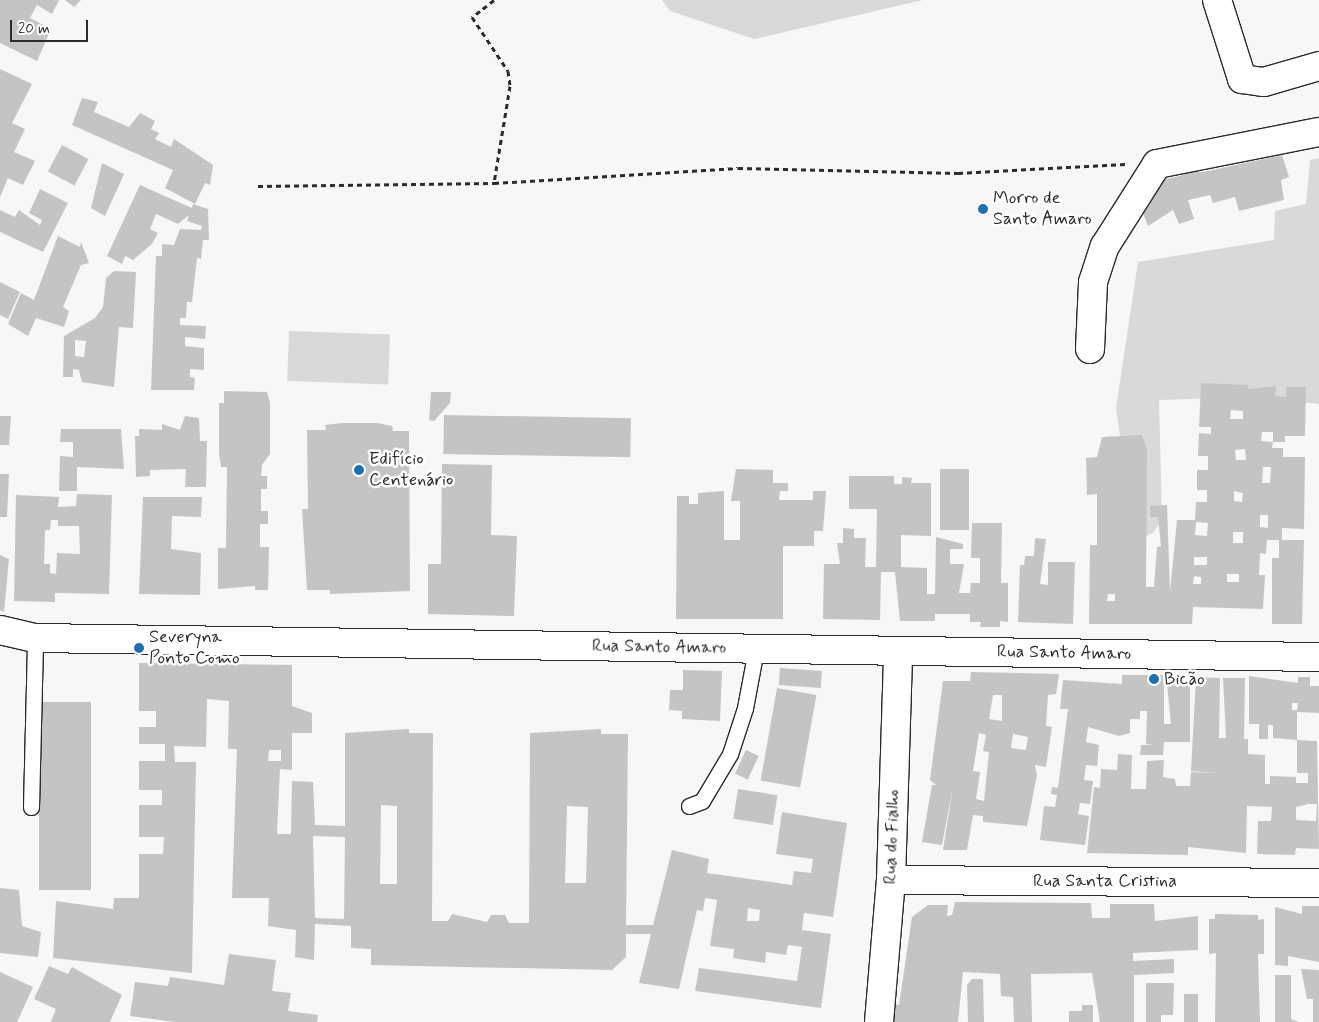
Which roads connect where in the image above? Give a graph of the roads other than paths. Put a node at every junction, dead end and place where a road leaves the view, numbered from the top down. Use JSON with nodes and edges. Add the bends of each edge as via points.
{"nodes":[{"id":1,"x":1217,"y":0,"type":"edge"},
{"id":2,"x":1319,"y":66,"type":"edge"},
{"id":3,"x":1319,"y":132,"type":"edge"},
{"id":4,"x":1090,"y":349,"type":"dead end"},
{"id":5,"x":0,"y":630,"type":"edge"},
{"id":6,"x":35,"y":638,"type":"junction"},
{"id":7,"x":756,"y":649,"type":"junction"},
{"id":8,"x":898,"y":651,"type":"junction"},
{"id":9,"x":1319,"y":657,"type":"edge"},
{"id":10,"x":689,"y":806,"type":"dead end"},
{"id":11,"x":31,"y":807,"type":"dead end"},
{"id":12,"x":891,"y":880,"type":"junction"},
{"id":13,"x":1319,"y":883,"type":"edge"},
{"id":14,"x":879,"y":1022,"type":"edge"}],
"edges":[{"from":1,"to":2,"type":"street","via":[[1242,79],[1264,82]]},
{"from":3,"to":4,"type":"street","via":[[1157,164],[1105,246],[1093,282]]},
{"from":5,"to":6,"type":"street","name":"Rua Santo Amaro"},
{"from":6,"to":7,"type":"street","name":"Rua Santo Amaro"},
{"from":6,"to":11,"type":"lane"},
{"from":7,"to":8,"type":"street","name":"Rua Santo Amaro"},
{"from":7,"to":10,"type":"lane","via":[[745,708],[730,754],[702,801]]},
{"from":8,"to":9,"type":"street","name":"Rua Santo Amaro"},
{"from":8,"to":12,"type":"street","name":"Rua do Fialho"},
{"from":12,"to":13,"type":"street","name":"Rua Santa Cristina"},
{"from":12,"to":14,"type":"street","name":"Rua do Fialho"}]}
